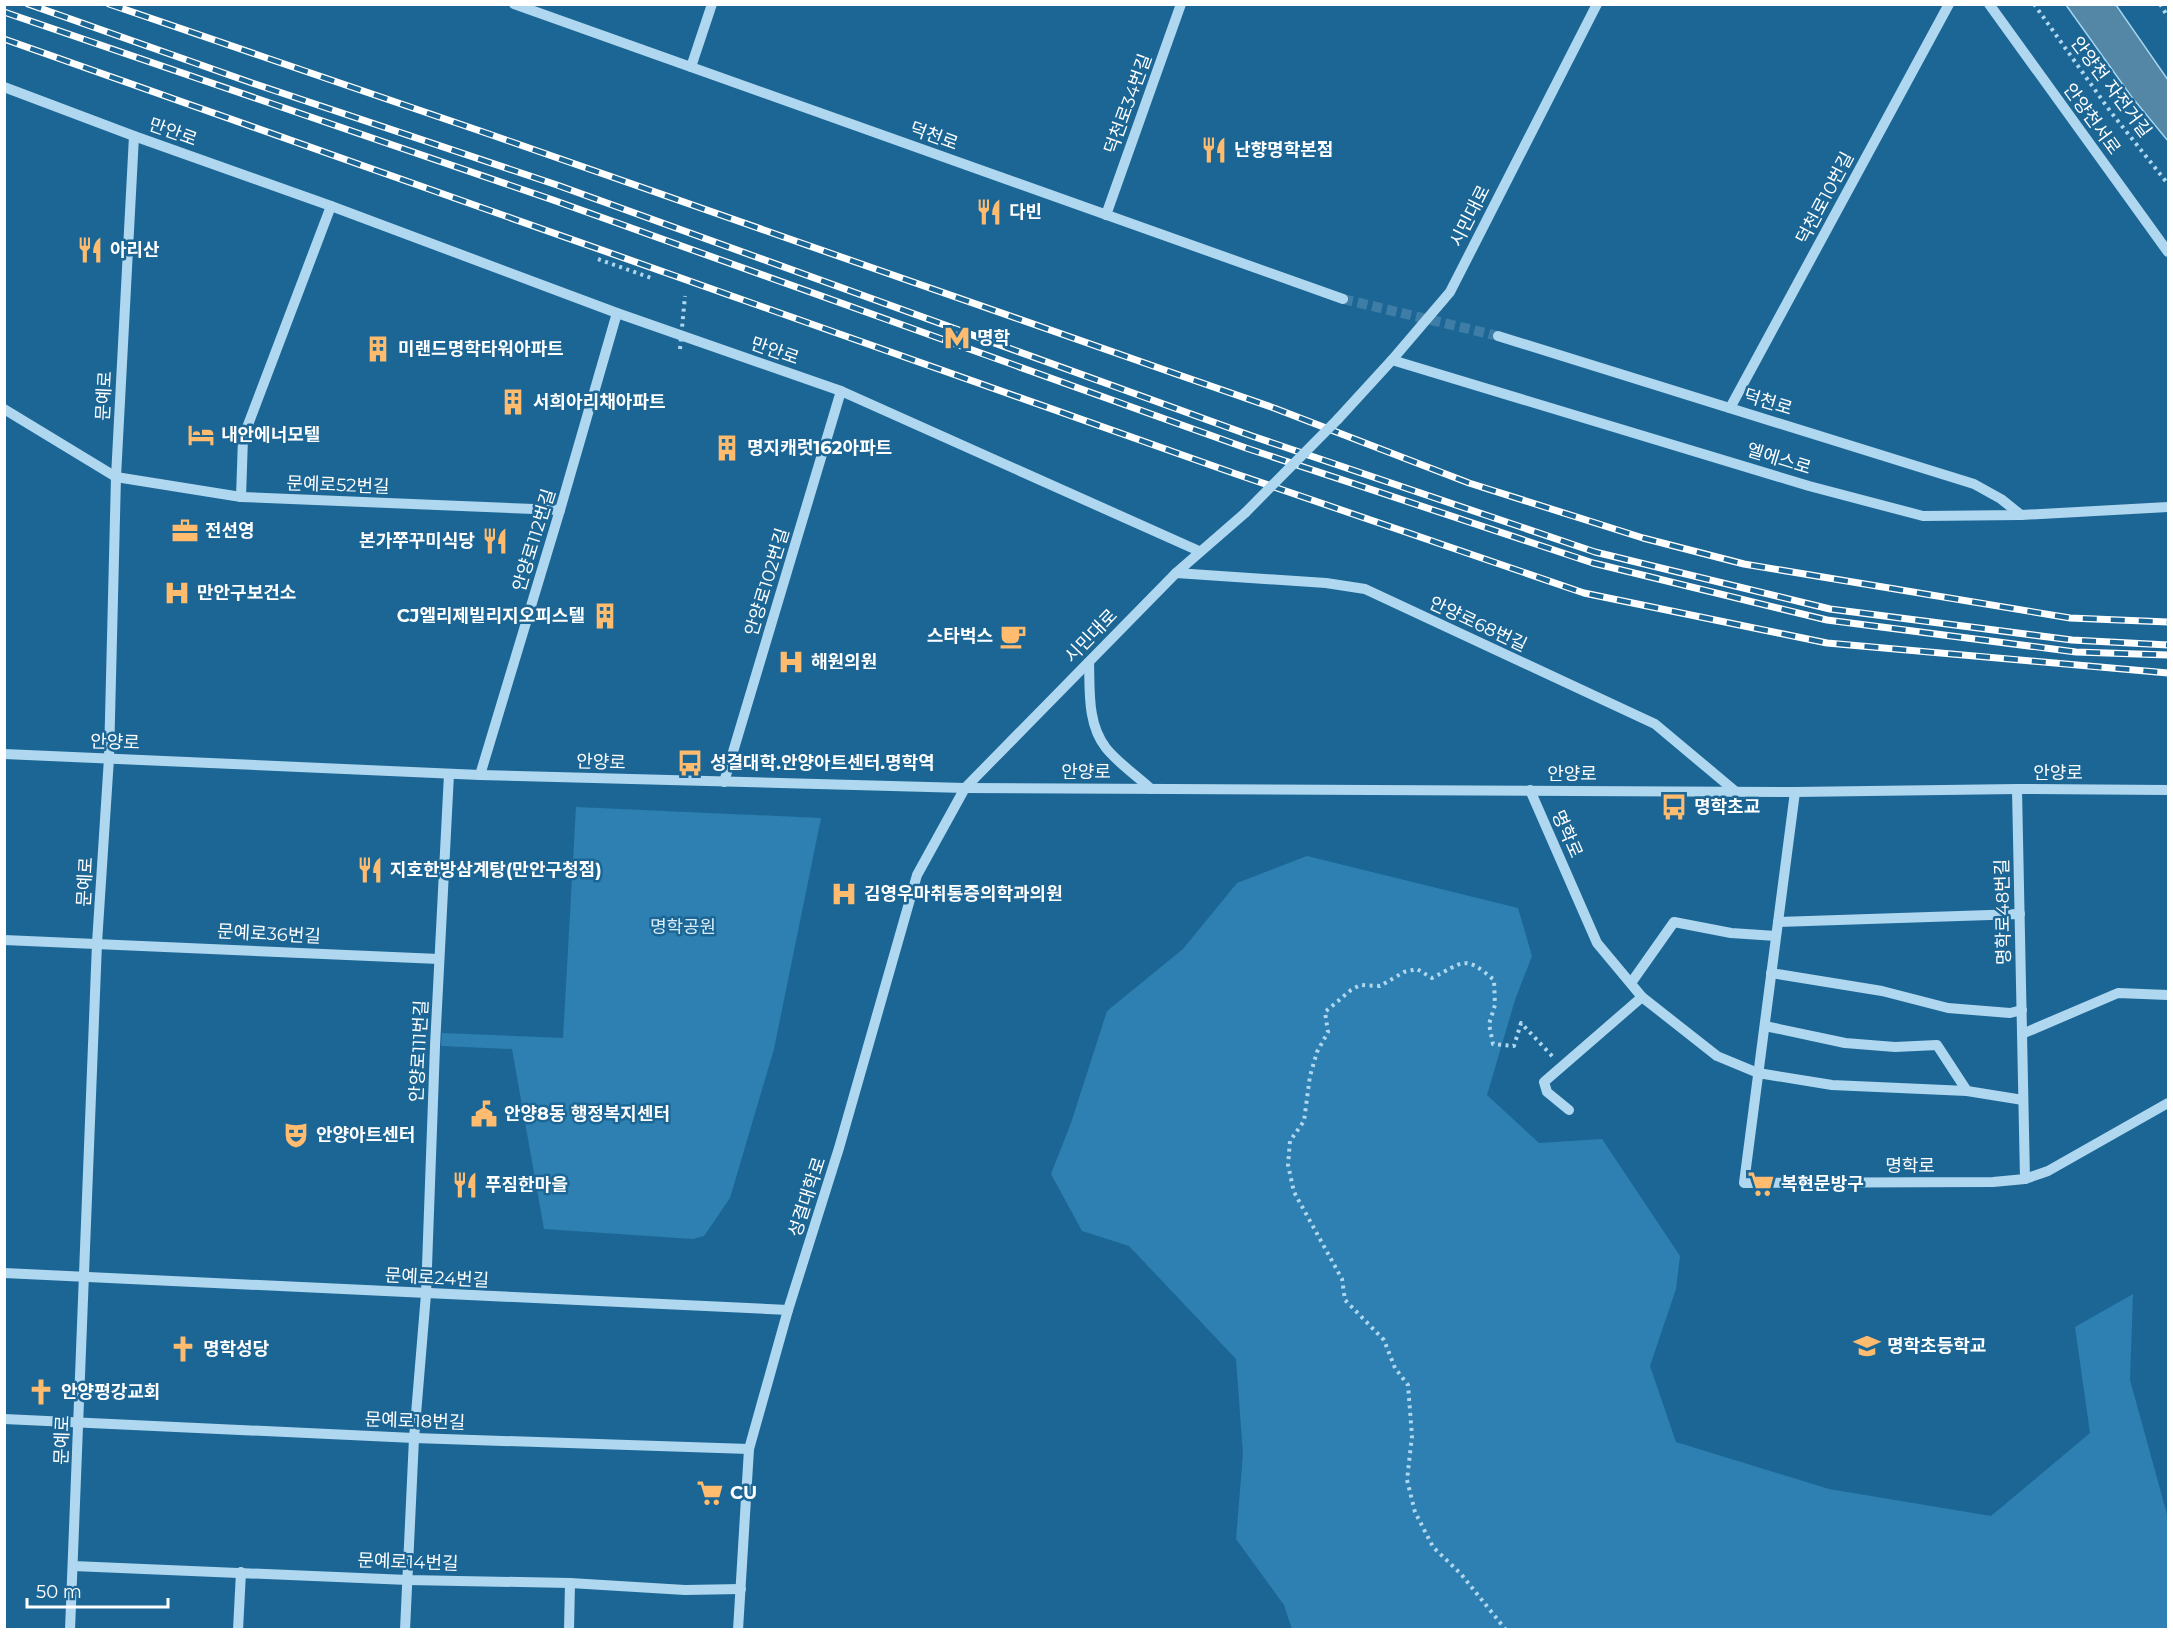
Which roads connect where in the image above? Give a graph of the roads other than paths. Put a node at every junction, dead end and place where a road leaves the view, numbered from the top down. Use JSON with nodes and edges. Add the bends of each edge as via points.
{"nodes":[{"id":1,"x":514,"y":4,"type":"edge"},
{"id":2,"x":712,"y":4,"type":"edge"},
{"id":3,"x":1181,"y":4,"type":"edge"},
{"id":4,"x":1597,"y":4,"type":"edge"},
{"id":5,"x":1948,"y":4,"type":"edge"},
{"id":6,"x":1989,"y":4,"type":"edge"},
{"id":7,"x":691,"y":67,"type":"junction"},
{"id":8,"x":4,"y":87,"type":"edge"},
{"id":9,"x":134,"y":136,"type":"junction"},
{"id":10,"x":331,"y":206,"type":"junction"},
{"id":11,"x":1106,"y":215,"type":"junction"},
{"id":12,"x":2169,"y":252,"type":"edge"},
{"id":13,"x":1343,"y":299,"type":"tunnel mouth"},
{"id":14,"x":617,"y":314,"type":"junction"},
{"id":15,"x":1498,"y":336,"type":"tunnel mouth"},
{"id":16,"x":1392,"y":360,"type":"junction"},
{"id":17,"x":841,"y":391,"type":"junction"},
{"id":18,"x":1730,"y":408,"type":"junction"},
{"id":19,"x":4,"y":409,"type":"edge"},
{"id":20,"x":116,"y":477,"type":"junction"},
{"id":21,"x":241,"y":497,"type":"junction"},
{"id":22,"x":2169,"y":507,"type":"edge"},
{"id":23,"x":560,"y":510,"type":"junction"},
{"id":24,"x":2021,"y":515,"type":"junction"},
{"id":25,"x":1199,"y":551,"type":"junction"},
{"id":26,"x":1176,"y":573,"type":"junction"},
{"id":27,"x":1089,"y":662,"type":"junction"},
{"id":28,"x":4,"y":754,"type":"edge"},
{"id":29,"x":109,"y":758,"type":"junction"},
{"id":30,"x":449,"y":774,"type":"junction"},
{"id":31,"x":480,"y":775,"type":"junction"},
{"id":32,"x":724,"y":782,"type":"junction"},
{"id":33,"x":965,"y":788,"type":"junction"},
{"id":34,"x":1151,"y":789,"type":"junction"},
{"id":35,"x":2017,"y":789,"type":"junction"},
{"id":36,"x":1530,"y":790,"type":"junction"},
{"id":37,"x":2169,"y":790,"type":"edge"},
{"id":38,"x":1735,"y":791,"type":"junction"},
{"id":39,"x":1796,"y":792,"type":"junction"},
{"id":40,"x":2019,"y":914,"type":"junction"},
{"id":41,"x":1778,"y":922,"type":"junction"},
{"id":42,"x":1776,"y":936,"type":"junction"},
{"id":43,"x":4,"y":940,"type":"edge"},
{"id":44,"x":97,"y":943,"type":"junction"},
{"id":45,"x":440,"y":958,"type":"junction"},
{"id":46,"x":1772,"y":973,"type":"junction"},
{"id":47,"x":1631,"y":983,"type":"junction"},
{"id":48,"x":2169,"y":995,"type":"edge"},
{"id":49,"x":1642,"y":997,"type":"junction"},
{"id":50,"x":2022,"y":1010,"type":"junction"},
{"id":51,"x":1765,"y":1026,"type":"junction"},
{"id":52,"x":2022,"y":1034,"type":"junction"},
{"id":53,"x":1758,"y":1073,"type":"junction"},
{"id":54,"x":1967,"y":1091,"type":"junction"},
{"id":55,"x":2024,"y":1100,"type":"junction"},
{"id":56,"x":2169,"y":1103,"type":"edge"},
{"id":57,"x":1569,"y":1110,"type":"dead end"},
{"id":58,"x":2025,"y":1179,"type":"junction"},
{"id":59,"x":4,"y":1273,"type":"edge"},
{"id":60,"x":85,"y":1276,"type":"junction"},
{"id":61,"x":426,"y":1294,"type":"junction"},
{"id":62,"x":788,"y":1310,"type":"junction"},
{"id":63,"x":4,"y":1419,"type":"edge"},
{"id":64,"x":80,"y":1422,"type":"junction"},
{"id":65,"x":414,"y":1438,"type":"junction"},
{"id":66,"x":749,"y":1449,"type":"junction"},
{"id":67,"x":73,"y":1566,"type":"junction"},
{"id":68,"x":241,"y":1572,"type":"junction"},
{"id":69,"x":408,"y":1580,"type":"junction"},
{"id":70,"x":570,"y":1583,"type":"junction"},
{"id":71,"x":741,"y":1589,"type":"junction"},
{"id":72,"x":70,"y":1629,"type":"edge"},
{"id":73,"x":238,"y":1629,"type":"edge"},
{"id":74,"x":405,"y":1629,"type":"edge"},
{"id":75,"x":569,"y":1629,"type":"edge"},
{"id":76,"x":738,"y":1629,"type":"edge"}],
"edges":[{"from":1,"to":7,"type":"street","name":"덕천로"},
{"from":2,"to":7,"type":"street"},
{"from":3,"to":11,"type":"street","name":"덕천로34번길"},
{"from":4,"to":16,"type":"street","name":"시민대로","via":[[1450,292]]},
{"from":5,"to":18,"type":"street","name":"덕천로10번길"},
{"from":6,"to":12,"type":"street","name":"안양천서로"},
{"from":7,"to":11,"type":"street","name":"덕천로"},
{"from":8,"to":9,"type":"street","name":"만안로"},
{"from":9,"to":10,"type":"street","name":"만안로"},
{"from":9,"to":20,"type":"street","name":"문예로"},
{"from":10,"to":14,"type":"street","name":"만안로"},
{"from":10,"to":21,"type":"street","via":[[243,438]]},
{"from":11,"to":13,"type":"street","name":"덕천로"},
{"from":14,"to":17,"type":"street","name":"만안로"},
{"from":14,"to":23,"type":"street","name":"안양로112번길"},
{"from":15,"to":18,"type":"street","name":"덕천로"},
{"from":16,"to":24,"type":"street","name":"엘에스로","via":[[1809,486],[1923,516]]},
{"from":16,"to":25,"type":"street","name":"시민대로","bridge":true,"via":[[1245,513]]},
{"from":17,"to":25,"type":"street","name":"만안로"},
{"from":17,"to":32,"type":"street","name":"안양로102번길"},
{"from":18,"to":24,"type":"street","name":"덕천로","via":[[1974,484]]},
{"from":19,"to":20,"type":"street"},
{"from":20,"to":21,"type":"street","name":"문예로52번길"},
{"from":20,"to":29,"type":"street","name":"문예로"},
{"from":21,"to":23,"type":"street","name":"문예로52번길"},
{"from":22,"to":24,"type":"street","name":"엘에스로"},
{"from":23,"to":31,"type":"street","name":"안양로112번길"},
{"from":25,"to":26,"type":"street","name":"시민대로"},
{"from":26,"to":27,"type":"street","name":"시민대로"},
{"from":26,"to":38,"type":"street","name":"안양로68번길","via":[[1326,583],[1365,590],[1655,724]]},
{"from":27,"to":33,"type":"street","name":"시민대로"},
{"from":27,"to":34,"type":"street","via":[[1091,708],[1097,734],[1106,748]]},
{"from":28,"to":29,"type":"street","name":"안양로"},
{"from":29,"to":30,"type":"street","name":"안양로"},
{"from":29,"to":44,"type":"street","name":"문예로"},
{"from":30,"to":31,"type":"street","name":"안양로"},
{"from":30,"to":45,"type":"street","name":"안양로111번길"},
{"from":31,"to":32,"type":"street","name":"안양로"},
{"from":32,"to":33,"type":"street","name":"안양로"},
{"from":33,"to":34,"type":"street","name":"안양로"},
{"from":33,"to":62,"type":"street","name":"성결대학로","via":[[917,875],[840,1148]]},
{"from":34,"to":36,"type":"street","name":"안양로"},
{"from":35,"to":37,"type":"street","name":"안양로"},
{"from":35,"to":39,"type":"street","name":"안양로"},
{"from":35,"to":40,"type":"street","name":"명학로48번길"},
{"from":36,"to":38,"type":"street","name":"안양로"},
{"from":36,"to":47,"type":"street","name":"명학로","via":[[1597,943]]},
{"from":38,"to":39,"type":"street","name":"안양로"},
{"from":39,"to":41,"type":"street","name":"명학로"},
{"from":40,"to":41,"type":"street"},
{"from":40,"to":50,"type":"street","name":"명학로48번길"},
{"from":41,"to":42,"type":"street","name":"명학로"},
{"from":42,"to":46,"type":"street","name":"명학로"},
{"from":42,"to":47,"type":"street","via":[[1731,933],[1674,922]]},
{"from":43,"to":44,"type":"street","name":"문예로36번길"},
{"from":44,"to":45,"type":"street","name":"문예로36번길"},
{"from":44,"to":60,"type":"street","name":"문예로"},
{"from":45,"to":61,"type":"street","name":"안양로111번길"},
{"from":46,"to":50,"type":"street","via":[[1882,991],[1948,1008],[2010,1013]]},
{"from":46,"to":51,"type":"street","name":"명학로"},
{"from":47,"to":49,"type":"street","name":"명학로"},
{"from":48,"to":52,"type":"street","via":[[2118,993]]},
{"from":49,"to":53,"type":"street","name":"명학로","via":[[1717,1056]]},
{"from":49,"to":57,"type":"street","via":[[1544,1082],[1547,1092]]},
{"from":50,"to":52,"type":"street","name":"명학로48번길"},
{"from":51,"to":53,"type":"street","name":"명학로"},
{"from":51,"to":54,"type":"street","via":[[1845,1043],[1937,1045]]},
{"from":52,"to":55,"type":"street","name":"명학로48번길"},
{"from":53,"to":54,"type":"street","name":"명학로","via":[[1832,1085]]},
{"from":53,"to":58,"type":"street","name":"명학로","via":[[1744,1183]]},
{"from":54,"to":55,"type":"street","name":"명학로"},
{"from":55,"to":58,"type":"street","name":"명학로48번길"},
{"from":56,"to":58,"type":"street","name":"명학로","via":[[2048,1171]]},
{"from":59,"to":60,"type":"street","name":"문예로24번길"},
{"from":60,"to":61,"type":"street","name":"문예로24번길"},
{"from":60,"to":64,"type":"street","name":"문예로"},
{"from":61,"to":62,"type":"street","name":"문예로24번길"},
{"from":61,"to":65,"type":"street","name":"안양로111번길"},
{"from":62,"to":66,"type":"street","name":"성결대학로"},
{"from":63,"to":64,"type":"street","name":"문예로18번길"},
{"from":64,"to":65,"type":"street","name":"문예로18번길"},
{"from":64,"to":67,"type":"street","name":"문예로"},
{"from":65,"to":66,"type":"street","name":"문예로18번길"},
{"from":65,"to":69,"type":"street","name":"안양로111번길"},
{"from":66,"to":71,"type":"street","name":"성결대학로"},
{"from":67,"to":68,"type":"street","name":"문예로14번길"},
{"from":67,"to":72,"type":"street","name":"문예로"},
{"from":68,"to":69,"type":"street","name":"문예로14번길"},
{"from":68,"to":73,"type":"street"},
{"from":69,"to":70,"type":"street","name":"문예로14번길"},
{"from":69,"to":74,"type":"street","name":"안양로111번길"},
{"from":70,"to":71,"type":"street","name":"문예로14번길"},
{"from":70,"to":75,"type":"street"},
{"from":71,"to":76,"type":"street","name":"성결대학로"}]}
